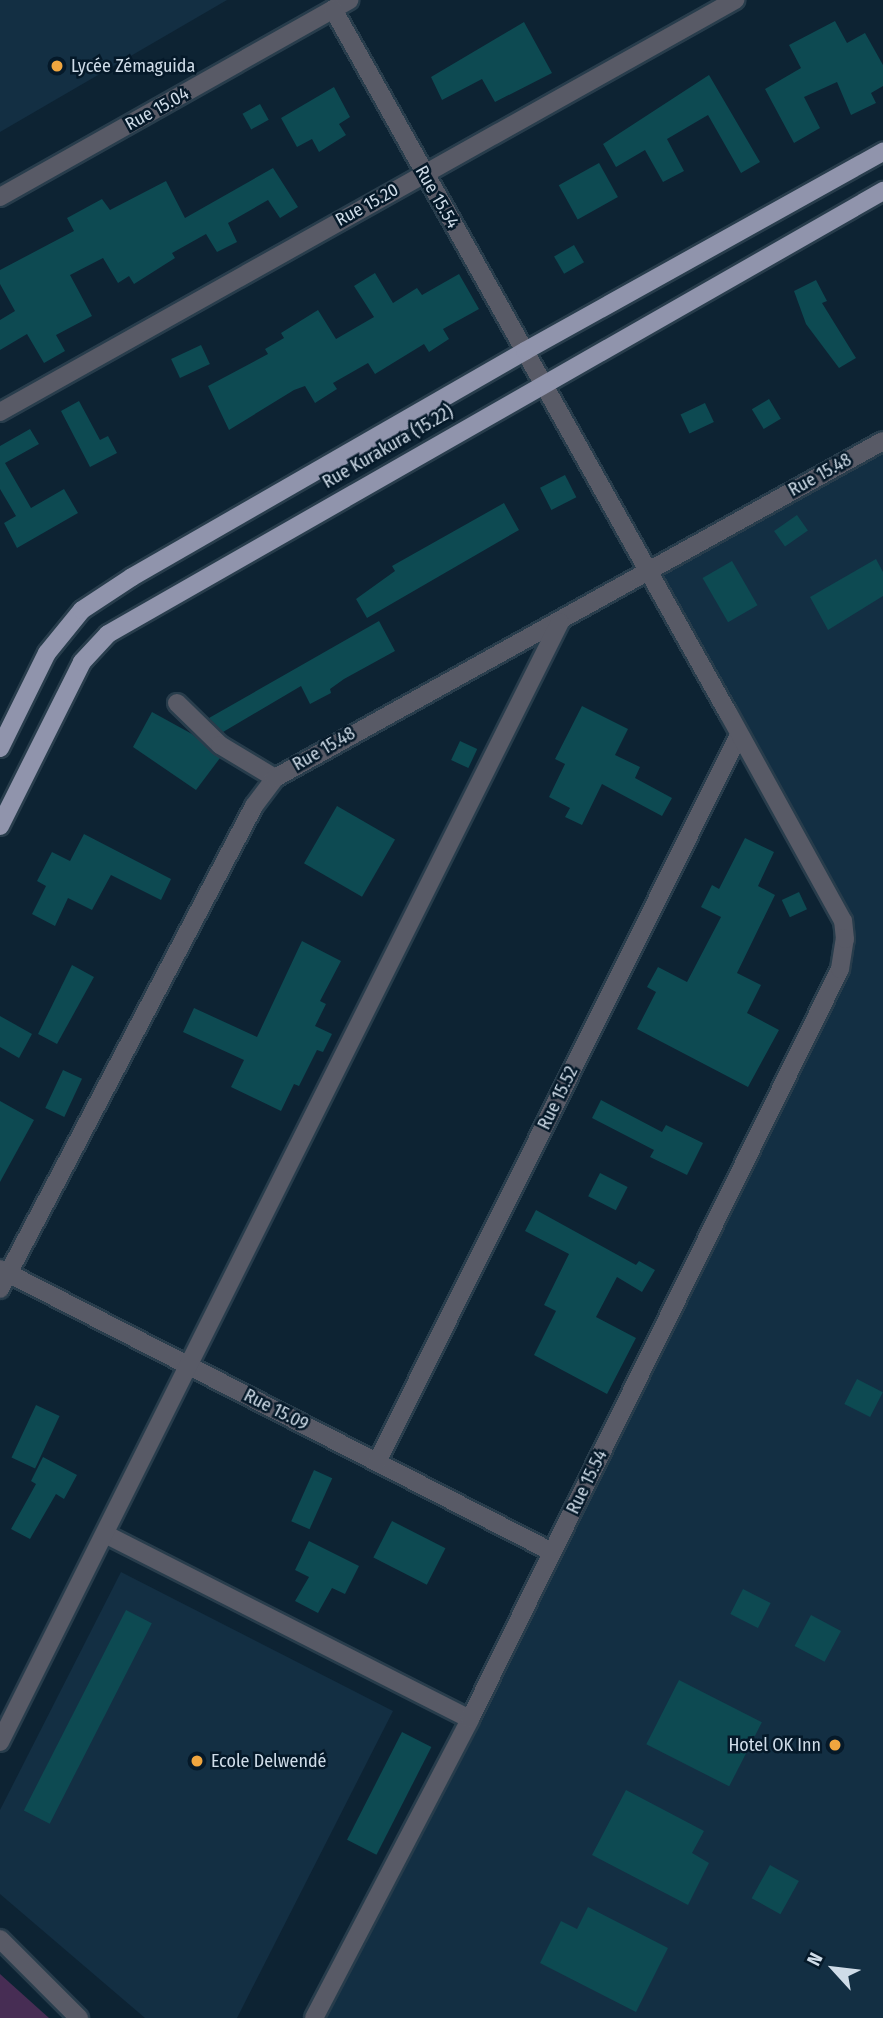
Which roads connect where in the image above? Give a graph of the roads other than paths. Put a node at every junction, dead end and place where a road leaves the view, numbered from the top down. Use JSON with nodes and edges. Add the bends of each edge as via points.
{"nodes":[{"id":1,"x":349,"y":0,"type":"edge"},
{"id":2,"x":735,"y":0,"type":"edge"},
{"id":3,"x":334,"y":9,"type":"junction"},
{"id":4,"x":883,"y":152,"type":"edge"},
{"id":5,"x":423,"y":173,"type":"junction"},
{"id":6,"x":883,"y":191,"type":"edge"},
{"id":7,"x":0,"y":197,"type":"edge"},
{"id":8,"x":525,"y":351,"type":"junction"},
{"id":9,"x":543,"y":383,"type":"junction"},
{"id":10,"x":0,"y":412,"type":"edge"},
{"id":11,"x":883,"y":441,"type":"edge"},
{"id":12,"x":646,"y":570,"type":"junction"},
{"id":13,"x":560,"y":622,"type":"junction"},
{"id":14,"x":177,"y":703,"type":"dead end"},
{"id":15,"x":739,"y":735,"type":"junction"},
{"id":16,"x":0,"y":748,"type":"edge"},
{"id":17,"x":275,"y":778,"type":"junction"},
{"id":18,"x":0,"y":826,"type":"edge"},
{"id":19,"x":4,"y":1271,"type":"edge"},
{"id":20,"x":0,"y":1289,"type":"edge"},
{"id":21,"x":191,"y":1367,"type":"junction"},
{"id":22,"x":377,"y":1462,"type":"junction"},
{"id":23,"x":105,"y":1534,"type":"junction"},
{"id":24,"x":552,"y":1552,"type":"junction"},
{"id":25,"x":470,"y":1719,"type":"junction"},
{"id":26,"x":0,"y":1742,"type":"edge"},
{"id":27,"x":0,"y":1939,"type":"edge"},
{"id":28,"x":79,"y":2018,"type":"edge"},
{"id":29,"x":314,"y":2018,"type":"edge"}],
"edges":[{"from":1,"to":3,"type":"street","name":"Rue 15.04"},
{"from":2,"to":5,"type":"street","name":"Rue 15.20"},
{"from":3,"to":5,"type":"street","name":"Rue 15.54"},
{"from":3,"to":7,"type":"street","name":"Rue 15.04"},
{"from":4,"to":8,"type":"main road","name":"Rue Kurakura (15.22)"},
{"from":5,"to":8,"type":"street","name":"Rue 15.54"},
{"from":5,"to":10,"type":"street","name":"Rue 15.20"},
{"from":6,"to":9,"type":"main road","name":"Rue Kurakura (15.22)"},
{"from":8,"to":9,"type":"street","name":"Rue 15.54"},
{"from":8,"to":16,"type":"main road","name":"Rue Kurakura (15.22)","via":[[82,610],[47,653]]},
{"from":9,"to":12,"type":"street","name":"Rue 15.54"},
{"from":9,"to":18,"type":"main road","name":"Rue Kurakura (15.22)","via":[[108,634],[82,662]]},
{"from":11,"to":12,"type":"street","name":"Rue 15.48"},
{"from":12,"to":13,"type":"street","name":"Rue 15.48"},
{"from":12,"to":15,"type":"street","name":"Rue 15.54"},
{"from":13,"to":17,"type":"street","name":"Rue 15.48"},
{"from":13,"to":21,"type":"street"},
{"from":14,"to":17,"type":"street","via":[[220,745]]},
{"from":15,"to":22,"type":"street","name":"Rue 15.52"},
{"from":15,"to":24,"type":"street","name":"Rue 15.54","via":[[843,921],[840,969]]},
{"from":17,"to":19,"type":"street","name":"Rue 15.48","via":[[254,806]]},
{"from":19,"to":20,"type":"street","name":"Rue 15.48"},
{"from":19,"to":21,"type":"street","name":"Rue 15.09"},
{"from":21,"to":22,"type":"street","name":"Rue 15.09"},
{"from":21,"to":23,"type":"street"},
{"from":22,"to":24,"type":"street","name":"Rue 15.09"},
{"from":23,"to":25,"type":"street"},
{"from":23,"to":26,"type":"street"},
{"from":24,"to":25,"type":"street","name":"Rue 15.54"},
{"from":25,"to":29,"type":"street","name":"Rue 15.54"},
{"from":27,"to":28,"type":"street"}]}
